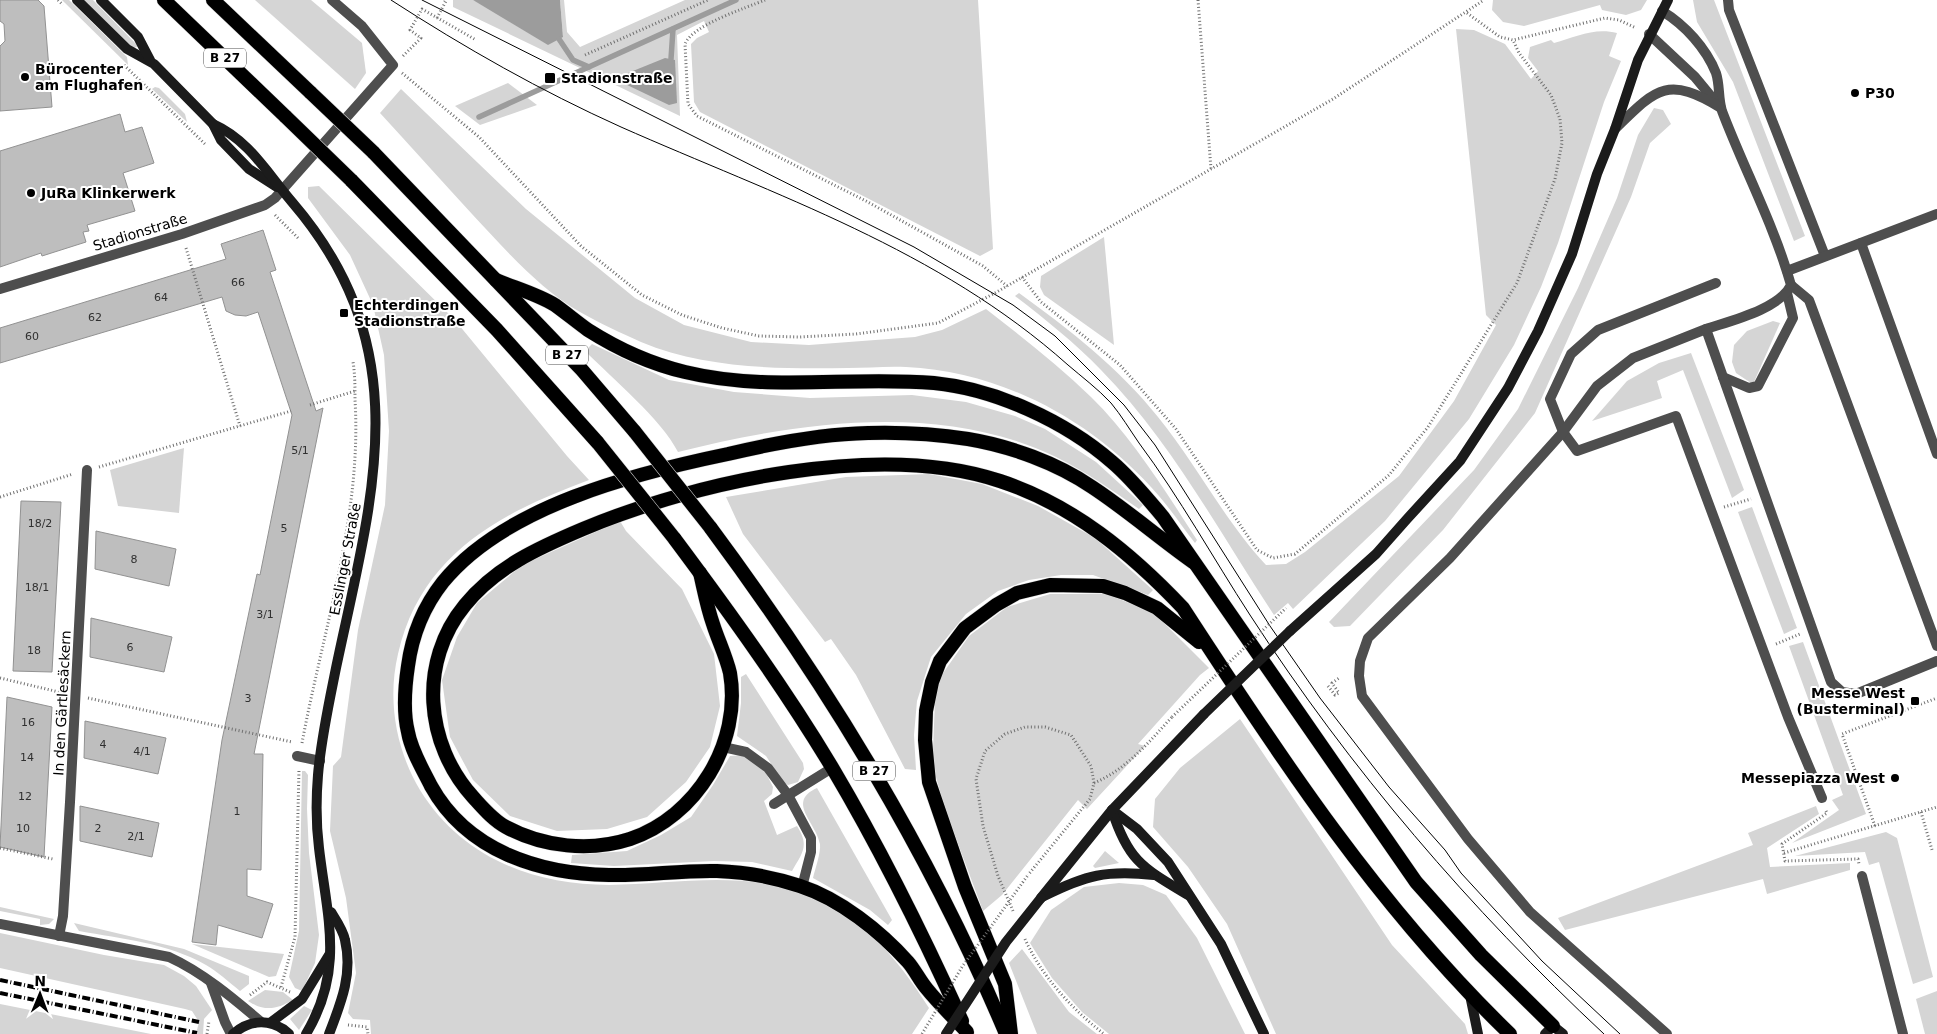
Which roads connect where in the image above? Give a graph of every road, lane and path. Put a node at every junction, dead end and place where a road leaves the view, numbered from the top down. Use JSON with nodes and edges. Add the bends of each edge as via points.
{"nodes":[{"id":1,"x":58,"y":0,"type":"edge"},
{"id":2,"x":77,"y":0,"type":"edge"},
{"id":3,"x":101,"y":0,"type":"edge"},
{"id":4,"x":164,"y":0,"type":"edge"},
{"id":5,"x":213,"y":0,"type":"edge"},
{"id":6,"x":332,"y":0,"type":"edge"},
{"id":7,"x":444,"y":0,"type":"edge"},
{"id":8,"x":708,"y":0,"type":"edge"},
{"id":9,"x":765,"y":0,"type":"edge"},
{"id":10,"x":1198,"y":0,"type":"edge"},
{"id":11,"x":1484,"y":0,"type":"edge"},
{"id":12,"x":1668,"y":0,"type":"edge"},
{"id":13,"x":1728,"y":0,"type":"edge"},
{"id":14,"x":68,"y":10,"type":"dead end"},
{"id":15,"x":1662,"y":11,"type":"junction"},
{"id":16,"x":1467,"y":13,"type":"junction"},
{"id":17,"x":437,"y":18,"type":"junction"},
{"id":18,"x":1628,"y":24,"type":"dead end"},
{"id":19,"x":1649,"y":34,"type":"junction"},
{"id":20,"x":476,"y":40,"type":"dead end"},
{"id":21,"x":1513,"y":40,"type":"junction"},
{"id":22,"x":585,"y":54,"type":"dead end"},
{"id":23,"x":150,"y":60,"type":"junction"},
{"id":24,"x":123,"y":64,"type":"dead end"},
{"id":25,"x":393,"y":66,"type":"junction"},
{"id":26,"x":1722,"y":108,"type":"junction"},
{"id":27,"x":1615,"y":129,"type":"junction"},
{"id":28,"x":212,"y":150,"type":"dead end"},
{"id":29,"x":1211,"y":169,"type":"junction"},
{"id":30,"x":282,"y":190,"type":"junction"},
{"id":31,"x":265,"y":205,"type":"junction"},
{"id":32,"x":1937,"y":214,"type":"edge"},
{"id":33,"x":182,"y":234,"type":"junction"},
{"id":34,"x":302,"y":243,"type":"dead end"},
{"id":35,"x":1861,"y":243,"type":"junction"},
{"id":36,"x":1825,"y":256,"type":"junction"},
{"id":37,"x":1787,"y":271,"type":"junction"},
{"id":38,"x":1022,"y":278,"type":"junction"},
{"id":39,"x":496,"y":280,"type":"junction"},
{"id":40,"x":1716,"y":283,"type":"dead end"},
{"id":41,"x":1007,"y":286,"type":"junction"},
{"id":42,"x":0,"y":289,"type":"edge"},
{"id":43,"x":1789,"y":289,"type":"junction"},
{"id":44,"x":1706,"y":330,"type":"junction"},
{"id":45,"x":352,"y":357,"type":"dead end"},
{"id":46,"x":1723,"y":377,"type":"junction"},
{"id":47,"x":355,"y":391,"type":"junction"},
{"id":48,"x":310,"y":405,"type":"dead end"},
{"id":49,"x":292,"y":411,"type":"dead end"},
{"id":50,"x":240,"y":426,"type":"junction"},
{"id":51,"x":1563,"y":432,"type":"junction"},
{"id":52,"x":1937,"y":454,"type":"edge"},
{"id":53,"x":87,"y":470,"type":"junction"},
{"id":54,"x":0,"y":497,"type":"edge"},
{"id":55,"x":1754,"y":498,"type":"dead end"},
{"id":56,"x":1734,"y":504,"type":"dead end"},
{"id":57,"x":1193,"y":562,"type":"junction"},
{"id":58,"x":700,"y":573,"type":"junction"},
{"id":59,"x":1286,"y":608,"type":"dead end"},
{"id":60,"x":1806,"y":632,"type":"dead end"},
{"id":61,"x":1786,"y":639,"type":"dead end"},
{"id":62,"x":1937,"y":646,"type":"edge"},
{"id":63,"x":1216,"y":658,"type":"junction"},
{"id":64,"x":1937,"y":661,"type":"edge"},
{"id":65,"x":0,"y":678,"type":"edge"},
{"id":66,"x":1339,"y":678,"type":"dead end"},
{"id":67,"x":1328,"y":686,"type":"dead end"},
{"id":68,"x":76,"y":696,"type":"junction"},
{"id":69,"x":1937,"y":698,"type":"edge"},
{"id":70,"x":302,"y":744,"type":"junction"},
{"id":71,"x":723,"y":747,"type":"junction"},
{"id":72,"x":299,"y":757,"type":"junction"},
{"id":73,"x":320,"y":761,"type":"junction"},
{"id":74,"x":832,"y":768,"type":"junction"},
{"id":75,"x":1094,"y":784,"type":"junction"},
{"id":76,"x":788,"y":795,"type":"junction"},
{"id":77,"x":1822,"y":798,"type":"joint"},
{"id":78,"x":774,"y":804,"type":"dead end"},
{"id":79,"x":1937,"y":807,"type":"edge"},
{"id":80,"x":1112,"y":810,"type":"junction"},
{"id":81,"x":1921,"y":812,"type":"junction"},
{"id":82,"x":1875,"y":826,"type":"junction"},
{"id":83,"x":0,"y":848,"type":"edge"},
{"id":84,"x":1932,"y":850,"type":"dead end"},
{"id":85,"x":1784,"y":853,"type":"junction"},
{"id":86,"x":66,"y":862,"type":"junction"},
{"id":87,"x":1154,"y":874,"type":"junction"},
{"id":88,"x":1862,"y":876,"type":"joint"},
{"id":89,"x":802,"y":886,"type":"junction"},
{"id":90,"x":1190,"y":896,"type":"junction"},
{"id":91,"x":1041,"y":898,"type":"junction"},
{"id":92,"x":328,"y":905,"type":"junction"},
{"id":93,"x":1013,"y":912,"type":"dead end"},
{"id":94,"x":0,"y":924,"type":"edge"},
{"id":95,"x":1021,"y":930,"type":"dead end"},
{"id":96,"x":59,"y":936,"type":"junction"},
{"id":97,"x":329,"y":955,"type":"junction"},
{"id":98,"x":210,"y":983,"type":"junction"},
{"id":99,"x":1470,"y":995,"type":"junction"},
{"id":100,"x":237,"y":1002,"type":"junction"},
{"id":101,"x":265,"y":1022,"type":"junction"},
{"id":102,"x":348,"y":1025,"type":"dead end"},
{"id":103,"x":1554,"y":1031,"type":"edge"},
{"id":104,"x":968,"y":1033,"type":"edge"},
{"id":105,"x":232,"y":1034,"type":"edge"},
{"id":106,"x":289,"y":1034,"type":"edge"},
{"id":107,"x":306,"y":1034,"type":"edge"},
{"id":108,"x":329,"y":1034,"type":"edge"},
{"id":109,"x":368,"y":1034,"type":"edge"},
{"id":110,"x":922,"y":1034,"type":"edge"},
{"id":111,"x":946,"y":1034,"type":"edge"},
{"id":112,"x":1006,"y":1034,"type":"edge"},
{"id":113,"x":1011,"y":1034,"type":"edge"},
{"id":114,"x":1104,"y":1034,"type":"edge"},
{"id":115,"x":1264,"y":1034,"type":"edge"},
{"id":116,"x":1478,"y":1034,"type":"edge"},
{"id":117,"x":1510,"y":1034,"type":"edge"},
{"id":118,"x":1667,"y":1034,"type":"edge"},
{"id":119,"x":1903,"y":1034,"type":"edge"}],
"edges":[{"from":1,"to":14,"type":"path"},
{"from":2,"to":23,"type":"main road","name":"Esslinger Straße","via":[[127,49]]},
{"from":3,"to":23,"type":"main road","name":"Esslinger Straße","via":[[138,37]]},
{"from":4,"to":58,"type":"highway","number":"B 27","bridge":true,"via":[[351,180],[486,317],[598,443]]},
{"from":5,"to":39,"type":"highway","number":"B 27","bridge":true,"via":[[373,152]]},
{"from":6,"to":25,"type":"street","via":[[362,26]]},
{"from":7,"to":17,"type":"path"},
{"from":8,"to":22,"type":"path"},
{"from":9,"to":41,"type":"path","via":[[705,26],[688,37],[685,44],[688,104],[697,116],[866,201],[983,266]]},
{"from":10,"to":29,"type":"path"},
{"from":11,"to":16,"type":"path"},
{"from":12,"to":15,"type":"main road"},
{"from":13,"to":36,"type":"street","via":[[1729,10]]},
{"from":15,"to":19,"type":"main road"},
{"from":15,"to":26,"type":"street","via":[[1679,21],[1696,40],[1716,74]]},
{"from":16,"to":21,"type":"path","via":[[1500,37]]},
{"from":16,"to":29,"type":"path","via":[[1333,99]]},
{"from":17,"to":20,"type":"path"},
{"from":17,"to":25,"type":"path","via":[[422,9],[410,30],[421,38]]},
{"from":18,"to":21,"type":"path","via":[[1605,18]]},
{"from":19,"to":26,"type":"street","via":[[1695,77]]},
{"from":19,"to":27,"type":"main road"},
{"from":21,"to":38,"type":"path","via":[[1550,95],[1560,119],[1562,142],[1554,179],[1517,283],[1412,448],[1389,475],[1295,554],[1273,558],[1257,550],[1170,422],[1120,365],[1041,302]]},
{"from":23,"to":30,"type":"main road","name":"Esslinger Straße","via":[[213,124],[221,140],[249,169]]},
{"from":24,"to":28,"type":"path"},
{"from":25,"to":30,"type":"street","name":"Stadionstraße"},
{"from":25,"to":41,"type":"path","via":[[480,137],[581,246],[642,295],[682,315],[759,336],[856,334],[938,323]]},
{"from":26,"to":27,"type":"street","via":[[1692,93],[1667,90],[1645,99]]},
{"from":26,"to":37,"type":"street"},
{"from":27,"to":80,"type":"main road","bridge":true,"via":[[1572,254],[1538,331],[1508,388],[1460,461],[1376,554],[1204,714]]},
{"from":29,"to":38,"type":"path"},
{"from":30,"to":31,"type":"street","name":"Stadionstraße"},
{"from":30,"to":73,"type":"main road","name":"Esslinger Straße","via":[[319,237],[358,307],[377,403],[376,455],[369,507]]},
{"from":31,"to":33,"type":"street","name":"Stadionstraße"},
{"from":31,"to":34,"type":"path"},
{"from":32,"to":35,"type":"street"},
{"from":33,"to":42,"type":"street","name":"Stadionstraße"},
{"from":33,"to":50,"type":"path"},
{"from":35,"to":36,"type":"street"},
{"from":35,"to":52,"type":"street"},
{"from":36,"to":37,"type":"street"},
{"from":37,"to":43,"type":"street"},
{"from":38,"to":41,"type":"path"},
{"from":39,"to":57,"type":"highway","via":[[553,304],[622,350],[683,372],[743,382],[935,384],[1014,403],[1051,421],[1111,461],[1158,511]]},
{"from":39,"to":112,"type":"highway","number":"B 27","bridge":true,"via":[[582,370],[635,432],[710,527],[805,658],[861,748],[960,930]]},
{"from":40,"to":51,"type":"street","via":[[1598,330],[1571,354],[1550,399]]},
{"from":43,"to":44,"type":"street","via":[[1777,302]]},
{"from":43,"to":46,"type":"street","via":[[1793,318],[1758,386],[1749,388]]},
{"from":43,"to":62,"type":"street","via":[[1809,300]]},
{"from":44,"to":46,"type":"street"},
{"from":44,"to":51,"type":"street","via":[[1633,358],[1597,386]]},
{"from":45,"to":47,"type":"path"},
{"from":46,"to":64,"type":"street","via":[[1832,682],[1842,692],[1856,694]]},
{"from":47,"to":48,"type":"path"},
{"from":47,"to":70,"type":"path","via":[[357,440],[351,491],[340,562]]},
{"from":49,"to":50,"type":"path"},
{"from":50,"to":53,"type":"path"},
{"from":51,"to":77,"type":"street","via":[[1577,451],[1676,416],[1788,717]]},
{"from":51,"to":118,"type":"street","via":[[1450,558],[1368,638],[1360,661],[1362,696],[1468,839],[1530,912]]},
{"from":53,"to":54,"type":"path"},
{"from":53,"to":68,"type":"street","name":"In den Gärtlesäckern"},
{"from":55,"to":56,"type":"path"},
{"from":57,"to":89,"type":"highway","via":[[1089,484],[1051,465],[969,439],[866,433],[791,440],[631,476],[512,526],[472,554],[443,581],[423,613],[411,648],[406,682],[407,713],[408,733],[414,748],[432,787],[451,816],[481,840],[514,859],[554,870],[608,875],[716,871],[758,875]]},
{"from":57,"to":103,"type":"highway","via":[[1416,882],[1480,955]]},
{"from":58,"to":71,"type":"highway","via":[[730,675],[731,710]]},
{"from":58,"to":74,"type":"highway","number":"B 27"},
{"from":59,"to":75,"type":"path","bridge":true,"via":[[1172,717],[1131,762]]},
{"from":60,"to":61,"type":"path"},
{"from":63,"to":71,"type":"highway","via":[[1183,608],[1155,578],[1104,535],[1042,499],[1001,481],[945,468],[916,466],[842,466],[791,472],[663,499],[609,518],[513,562],[485,583],[448,629],[439,652],[433,678],[433,709],[439,739],[450,766],[484,810],[507,828],[526,835],[553,844],[584,847],[635,838],[677,813],[707,780]]},
{"from":63,"to":99,"type":"highway","via":[[1319,812],[1400,916]]},
{"from":63,"to":113,"type":"highway","via":[[1157,608],[1125,592],[1103,586],[1050,585],[1017,593],[996,605],[965,628],[940,661],[926,711],[929,782],[965,888],[1005,984]]},
{"from":65,"to":68,"type":"path"},
{"from":66,"to":67,"type":"path","via":[[1332,683],[1339,693],[1335,696]]},
{"from":68,"to":70,"type":"path"},
{"from":68,"to":86,"type":"street","name":"In den Gärtlesäckern"},
{"from":69,"to":82,"type":"path","via":[[1842,734]]},
{"from":70,"to":72,"type":"path"},
{"from":71,"to":76,"type":"street","via":[[746,752],[768,768]]},
{"from":72,"to":73,"type":"street"},
{"from":72,"to":100,"type":"path","via":[[292,950],[281,986],[267,982]]},
{"from":73,"to":92,"type":"main road","name":"Esslinger Straße","via":[[318,847]]},
{"from":74,"to":76,"type":"street"},
{"from":74,"to":104,"type":"highway","number":"B 27","via":[[899,888]]},
{"from":75,"to":93,"type":"path","via":[[1091,766],[1071,735],[1045,727],[1025,727],[1005,734],[985,751],[976,779],[983,826]]},
{"from":75,"to":110,"type":"path","bridge":true,"via":[[1090,799],[1028,875],[962,967]]},
{"from":76,"to":78,"type":"street"},
{"from":76,"to":89,"type":"street","via":[[811,838],[811,852]]},
{"from":77,"to":85,"type":"path","via":[[1827,813],[1782,844]]},
{"from":79,"to":81,"type":"path"},
{"from":80,"to":87,"type":"main road","via":[[1120,836],[1130,853]]},
{"from":80,"to":90,"type":"main road","via":[[1137,829],[1168,862]]},
{"from":80,"to":91,"type":"main road"},
{"from":81,"to":82,"type":"path"},
{"from":81,"to":84,"type":"path"},
{"from":82,"to":85,"type":"path"},
{"from":83,"to":86,"type":"path"},
{"from":85,"to":88,"type":"path","via":[[1785,861],[1858,860]]},
{"from":86,"to":96,"type":"street","name":"In den Gärtlesäckern"},
{"from":87,"to":90,"type":"main road"},
{"from":87,"to":91,"type":"main road","via":[[1113,872],[1094,875],[1075,880]]},
{"from":88,"to":119,"type":"street"},
{"from":89,"to":104,"type":"highway","via":[[842,906],[886,940]]},
{"from":90,"to":115,"type":"main road","via":[[1221,944]]},
{"from":91,"to":111,"type":"main road","bridge":true,"via":[[1006,942]]},
{"from":92,"to":97,"type":"main road","name":"Esslinger Straße"},
{"from":92,"to":108,"type":"main road","via":[[345,939],[348,964],[346,990]]},
{"from":94,"to":96,"type":"street"},
{"from":95,"to":114,"type":"path","via":[[1046,975],[1068,1002]]},
{"from":96,"to":98,"type":"street","via":[[169,957],[185,964]]},
{"from":97,"to":101,"type":"main road","via":[[302,999]]},
{"from":97,"to":107,"type":"main road","name":"Esslinger Straße","via":[[327,990]]},
{"from":98,"to":100,"type":"street"},
{"from":98,"to":105,"type":"street"},
{"from":99,"to":116,"type":"main road"},
{"from":99,"to":117,"type":"highway"},
{"from":100,"to":101,"type":"street"},
{"from":101,"to":105,"type":"main road","via":[[244,1026]]},
{"from":101,"to":106,"type":"main road"},
{"from":102,"to":109,"type":"path","via":[[367,1028]]}]}
